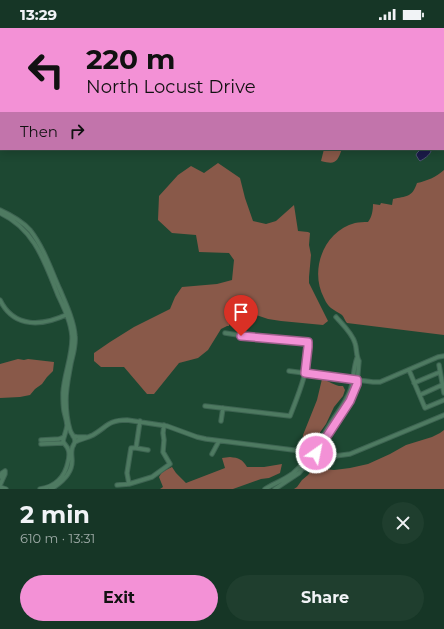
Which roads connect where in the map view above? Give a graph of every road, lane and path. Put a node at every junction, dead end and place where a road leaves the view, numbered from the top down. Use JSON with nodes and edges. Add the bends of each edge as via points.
{"nodes":[{"id":1,"x":0,"y":210,"type":"edge"},
{"id":2,"x":0,"y":213,"type":"edge"},
{"id":3,"x":0,"y":300,"type":"edge"},
{"id":4,"x":67,"y":314,"type":"junction"},
{"id":5,"x":336,"y":318,"type":"dead end"},
{"id":6,"x":224,"y":333,"type":"dead end"},
{"id":7,"x":444,"y":356,"type":"edge"},
{"id":8,"x":439,"y":365,"type":"dead end"},
{"id":9,"x":409,"y":370,"type":"junction"},
{"id":10,"x":289,"y":371,"type":"dead end"},
{"id":11,"x":440,"y":372,"type":"junction"},
{"id":12,"x":305,"y":373,"type":"junction"},
{"id":13,"x":355,"y":379,"type":"junction"},
{"id":14,"x":414,"y":383,"type":"junction"},
{"id":15,"x":442,"y":385,"type":"junction"},
{"id":16,"x":444,"y":392,"type":"edge"},
{"id":17,"x":420,"y":395,"type":"junction"},
{"id":18,"x":444,"y":400,"type":"edge"},
{"id":19,"x":205,"y":406,"type":"dead end"},
{"id":20,"x":223,"y":408,"type":"junction"},
{"id":21,"x":444,"y":415,"type":"edge"},
{"id":22,"x":140,"y":421,"type":"junction"},
{"id":23,"x":221,"y":421,"type":"dead end"},
{"id":24,"x":164,"y":425,"type":"junction"},
{"id":25,"x":64,"y":436,"type":"junction"},
{"id":26,"x":73,"y":436,"type":"junction"},
{"id":27,"x":87,"y":437,"type":"junction"},
{"id":28,"x":220,"y":441,"type":"junction"},
{"id":29,"x":65,"y":444,"type":"junction"},
{"id":30,"x":74,"y":444,"type":"junction"},
{"id":31,"x":136,"y":448,"type":"junction"},
{"id":32,"x":148,"y":450,"type":"dead end"},
{"id":33,"x":314,"y":453,"type":"junction"},
{"id":34,"x":212,"y":454,"type":"dead end"},
{"id":35,"x":0,"y":477,"type":"edge"},
{"id":36,"x":290,"y":477,"type":"junction"},
{"id":37,"x":129,"y":484,"type":"junction"},
{"id":38,"x":117,"y":485,"type":"dead end"},
{"id":39,"x":0,"y":486,"type":"edge"},
{"id":40,"x":6,"y":489,"type":"edge"},
{"id":41,"x":40,"y":489,"type":"edge"},
{"id":42,"x":51,"y":489,"type":"edge"},
{"id":43,"x":265,"y":489,"type":"edge"},
{"id":44,"x":275,"y":489,"type":"edge"}],
"edges":[{"from":1,"to":4,"type":"street","via":[[20,221],[38,242]]},
{"from":2,"to":4,"type":"street","via":[[21,227],[38,248]]},
{"from":3,"to":4,"type":"street","via":[[21,320],[37,323]]},
{"from":4,"to":25,"type":"street","via":[[72,345],[63,389],[67,425]]},
{"from":4,"to":26,"type":"street","via":[[73,325],[75,337],[66,392],[69,427]]},
{"from":5,"to":13,"type":"street","via":[[354,341],[359,361]]},
{"from":6,"to":12,"type":"street","via":[[308,342]]},
{"from":7,"to":9,"type":"street"},
{"from":8,"to":11,"type":"street"},
{"from":9,"to":13,"type":"street","via":[[380,382]]},
{"from":9,"to":14,"type":"street"},
{"from":10,"to":12,"type":"street"},
{"from":11,"to":14,"type":"street"},
{"from":11,"to":15,"type":"street"},
{"from":12,"to":13,"type":"street"},
{"from":12,"to":20,"type":"street","via":[[302,388],[290,416]]},
{"from":13,"to":33,"type":"street","via":[[357,384],[352,397]]},
{"from":14,"to":17,"type":"street"},
{"from":15,"to":16,"type":"street"},
{"from":15,"to":17,"type":"street"},
{"from":17,"to":18,"type":"street","via":[[425,408]]},
{"from":19,"to":20,"type":"street"},
{"from":20,"to":23,"type":"street"},
{"from":21,"to":33,"type":"street","via":[[350,454],[335,456]]},
{"from":22,"to":24,"type":"street"},
{"from":22,"to":27,"type":"street","via":[[115,421]]},
{"from":22,"to":31,"type":"street"},
{"from":24,"to":28,"type":"street","via":[[197,437]]},
{"from":24,"to":37,"type":"street","via":[[163,452],[170,464],[152,477]]},
{"from":25,"to":26,"type":"street"},
{"from":25,"to":29,"type":"street"},
{"from":25,"to":29,"type":"street","via":[[41,442]]},
{"from":26,"to":27,"type":"street"},
{"from":26,"to":30,"type":"street"},
{"from":27,"to":30,"type":"street"},
{"from":28,"to":33,"type":"street"},
{"from":28,"to":34,"type":"street"},
{"from":29,"to":30,"type":"street","via":[[69,447]]},
{"from":29,"to":41,"type":"street","via":[[69,459],[64,474],[52,485]]},
{"from":30,"to":42,"type":"street","via":[[69,473]]},
{"from":31,"to":32,"type":"street"},
{"from":31,"to":37,"type":"street","via":[[131,448],[130,451],[127,473]]},
{"from":33,"to":36,"type":"street","via":[[299,473]]},
{"from":35,"to":39,"type":"street","via":[[5,471]]},
{"from":36,"to":43,"type":"street"},
{"from":36,"to":44,"type":"street"},
{"from":37,"to":38,"type":"street"},
{"from":39,"to":40,"type":"street"}]}
